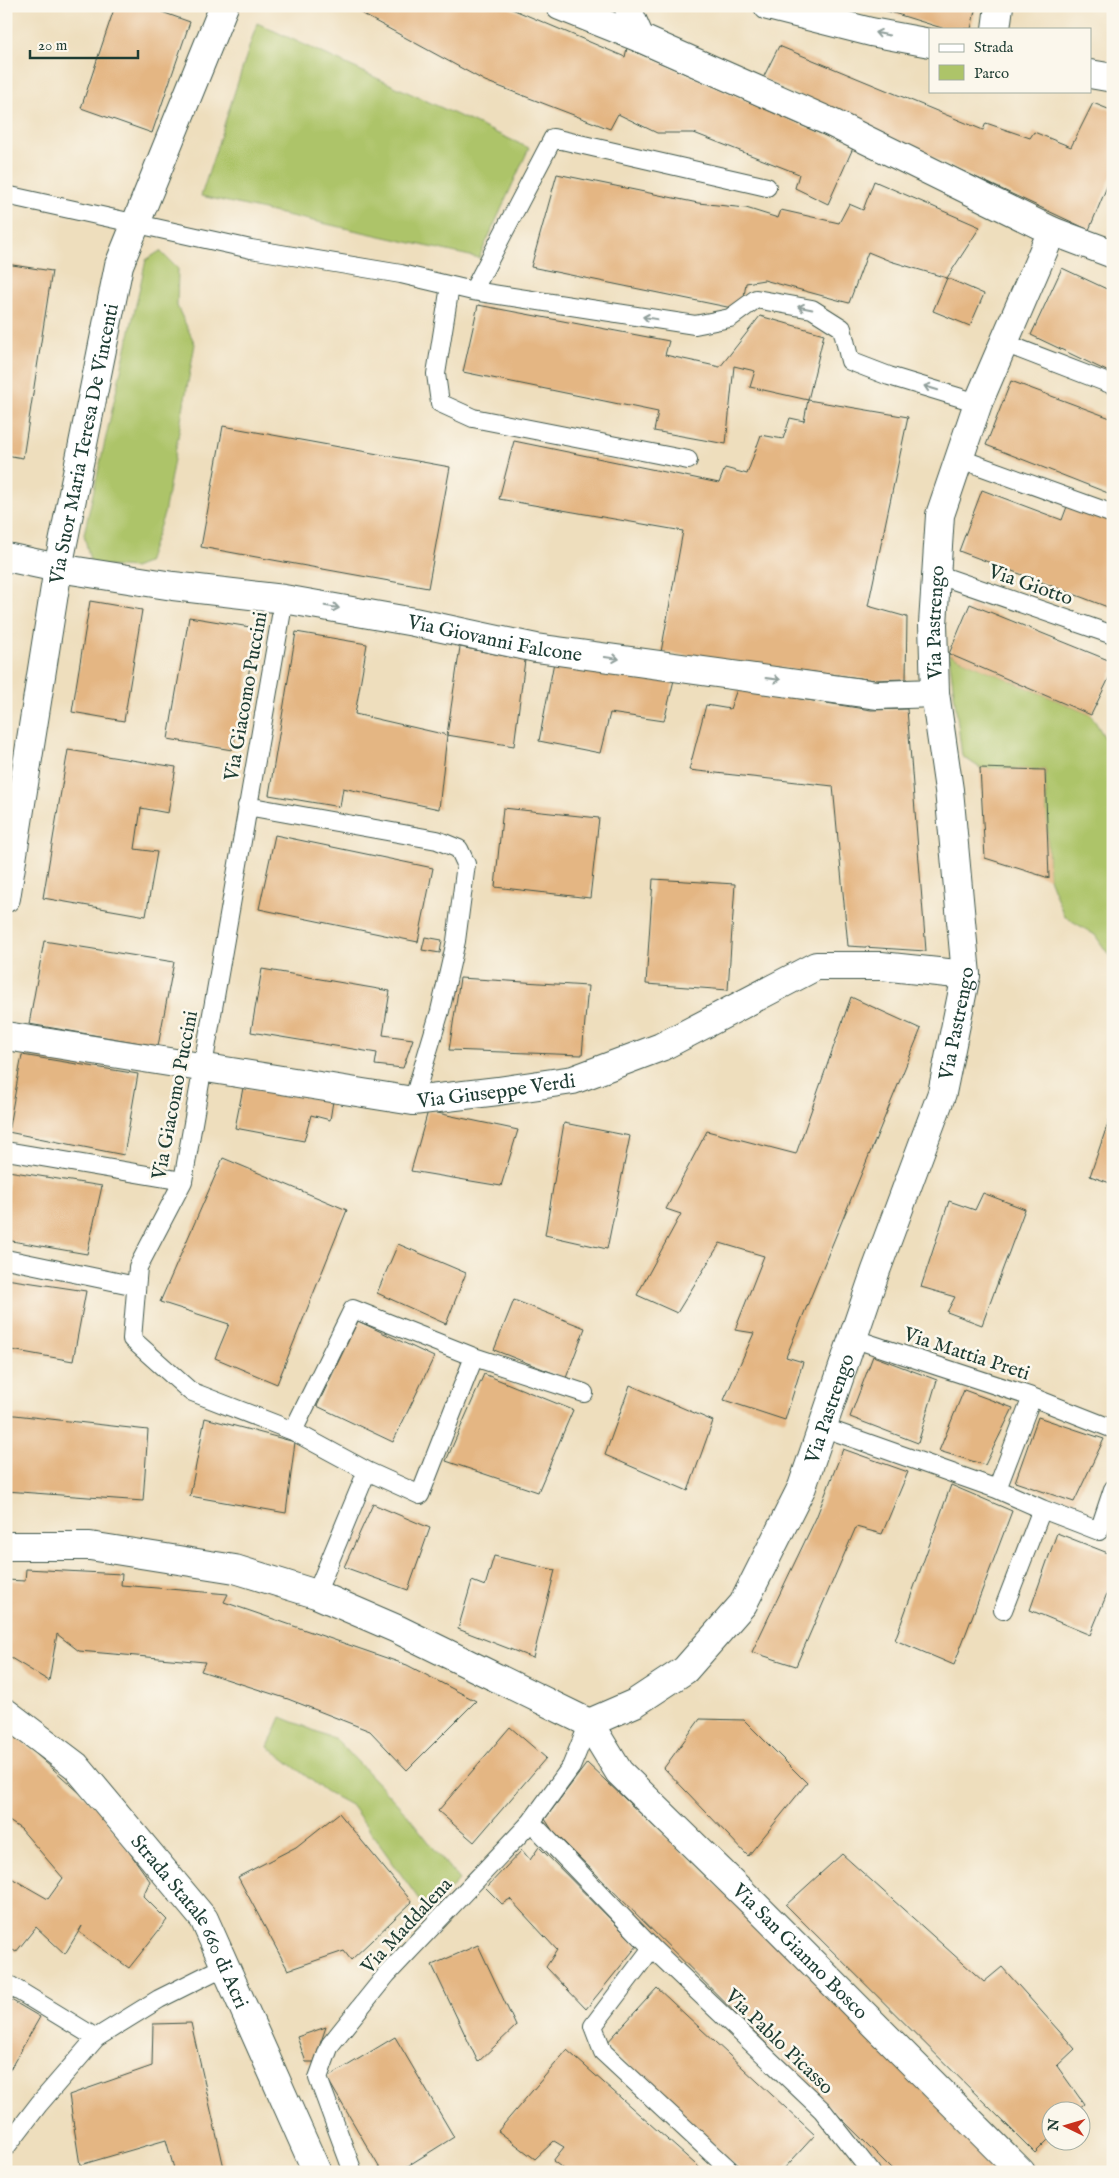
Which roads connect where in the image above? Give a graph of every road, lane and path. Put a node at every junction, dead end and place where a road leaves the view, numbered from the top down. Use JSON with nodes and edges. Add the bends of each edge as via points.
{"nodes":[{"id":1,"x":224,"y":6,"type":"edge"},
{"id":2,"x":560,"y":6,"type":"edge"},
{"id":3,"x":629,"y":6,"type":"edge"},
{"id":4,"x":768,"y":6,"type":"edge"},
{"id":5,"x":999,"y":6,"type":"edge"},
{"id":6,"x":996,"y":28,"type":"edge"},
{"id":7,"x":640,"y":38,"type":"junction"},
{"id":8,"x":929,"y":43,"type":"edge"},
{"id":9,"x":1092,"y":74,"type":"edge"},
{"id":10,"x":1113,"y":78,"type":"edge"},
{"id":11,"x":767,"y":187,"type":"dead end"},
{"id":12,"x":6,"y":195,"type":"edge"},
{"id":13,"x":137,"y":224,"type":"junction"},
{"id":14,"x":1052,"y":231,"type":"junction"},
{"id":15,"x":1113,"y":254,"type":"edge"},
{"id":16,"x":450,"y":286,"type":"junction"},
{"id":17,"x":473,"y":291,"type":"junction"},
{"id":18,"x":1004,"y":343,"type":"junction"},
{"id":19,"x":1113,"y":385,"type":"edge"},
{"id":20,"x":978,"y":403,"type":"junction"},
{"id":21,"x":958,"y":458,"type":"junction"},
{"id":22,"x":688,"y":460,"type":"dead end"},
{"id":23,"x":1113,"y":514,"type":"edge"},
{"id":24,"x":6,"y":557,"type":"edge"},
{"id":25,"x":58,"y":568,"type":"junction"},
{"id":26,"x":936,"y":574,"type":"junction"},
{"id":27,"x":284,"y":599,"type":"junction"},
{"id":28,"x":1113,"y":635,"type":"edge"},
{"id":29,"x":935,"y":693,"type":"junction"},
{"id":30,"x":247,"y":806,"type":"junction"},
{"id":31,"x":6,"y":898,"type":"edge"},
{"id":32,"x":966,"y":975,"type":"junction"},
{"id":33,"x":6,"y":1036,"type":"edge"},
{"id":34,"x":202,"y":1068,"type":"junction"},
{"id":35,"x":413,"y":1101,"type":"junction"},
{"id":36,"x":6,"y":1151,"type":"edge"},
{"id":37,"x":183,"y":1181,"type":"junction"},
{"id":38,"x":6,"y":1259,"type":"edge"},
{"id":39,"x":136,"y":1286,"type":"junction"},
{"id":40,"x":852,"y":1338,"type":"junction"},
{"id":41,"x":474,"y":1357,"type":"junction"},
{"id":42,"x":584,"y":1393,"type":"dead end"},
{"id":43,"x":1032,"y":1397,"type":"junction"},
{"id":44,"x":822,"y":1427,"type":"junction"},
{"id":45,"x":1113,"y":1429,"type":"edge"},
{"id":46,"x":293,"y":1431,"type":"junction"},
{"id":47,"x":366,"y":1471,"type":"junction"},
{"id":48,"x":1113,"y":1488,"type":"edge"},
{"id":49,"x":997,"y":1489,"type":"junction"},
{"id":50,"x":1042,"y":1509,"type":"junction"},
{"id":51,"x":6,"y":1546,"type":"edge"},
{"id":52,"x":316,"y":1594,"type":"junction"},
{"id":53,"x":1003,"y":1610,"type":"dead end"},
{"id":54,"x":6,"y":1713,"type":"edge"},
{"id":55,"x":588,"y":1723,"type":"junction"},
{"id":56,"x":530,"y":1822,"type":"junction"},
{"id":57,"x":652,"y":1948,"type":"junction"},
{"id":58,"x":225,"y":1966,"type":"junction"},
{"id":59,"x":6,"y":1982,"type":"edge"},
{"id":60,"x":96,"y":2038,"type":"junction"},
{"id":61,"x":6,"y":2147,"type":"edge"},
{"id":62,"x":317,"y":2172,"type":"edge"},
{"id":63,"x":353,"y":2172,"type":"edge"},
{"id":64,"x":732,"y":2172,"type":"edge"},
{"id":65,"x":871,"y":2172,"type":"edge"},
{"id":66,"x":1021,"y":2172,"type":"edge"}],
"edges":[{"from":1,"to":13,"type":"street","name":"Via Suor Maria Teresa De Vincenti"},
{"from":2,"to":7,"type":"street"},
{"from":3,"to":7,"type":"street"},
{"from":8,"to":4,"type":"street","one_way":true},
{"from":5,"to":6,"type":"street"},
{"from":7,"to":14,"type":"street","via":[[830,122]]},
{"from":9,"to":10,"type":"street"},
{"from":11,"to":17,"type":"lane","via":[[553,138]]},
{"from":12,"to":13,"type":"lane"},
{"from":13,"to":16,"type":"lane"},
{"from":13,"to":25,"type":"street","name":"Via Suor Maria Teresa De Vincenti","via":[[119,265]]},
{"from":14,"to":15,"type":"street"},
{"from":14,"to":18,"type":"street","name":"Via Pastrengo"},
{"from":16,"to":17,"type":"lane"},
{"from":16,"to":22,"type":"lane","via":[[436,374],[440,403],[473,418]]},
{"from":20,"to":17,"type":"lane","one_way":true,"via":[[850,361],[842,328],[812,309],[756,299],[730,318],[695,325]]},
{"from":18,"to":19,"type":"lane"},
{"from":18,"to":20,"type":"street","name":"Via Pastrengo"},
{"from":20,"to":21,"type":"street","name":"Via Pastrengo"},
{"from":21,"to":23,"type":"lane"},
{"from":21,"to":26,"type":"street","name":"Via Pastrengo","via":[[940,515]]},
{"from":24,"to":25,"type":"street","name":"Via Giovanni Falcone"},
{"from":25,"to":27,"type":"street","name":"Via Giovanni Falcone"},
{"from":25,"to":31,"type":"street","name":"Via Suor Maria Teresa De Vincenti"},
{"from":26,"to":28,"type":"lane","name":"Via Giotto"},
{"from":26,"to":29,"type":"street","name":"Via Pastrengo","via":[[933,624]]},
{"from":27,"to":29,"type":"street","name":"Via Giovanni Falcone","one_way":true,"via":[[545,649],[878,695]]},
{"from":27,"to":30,"type":"lane","name":"Via Giacomo Puccini"},
{"from":29,"to":32,"type":"street","name":"Via Pastrengo","via":[[949,790]]},
{"from":30,"to":34,"type":"lane","name":"Via Giacomo Puccini"},
{"from":30,"to":35,"type":"lane","via":[[437,840],[459,849],[466,864],[456,941],[440,1011]]},
{"from":32,"to":35,"type":"street","name":"Via Giuseppe Verdi","via":[[881,966],[816,966],[662,1047],[573,1080]]},
{"from":32,"to":40,"type":"street","name":"Via Pastrengo","via":[[942,1092]]},
{"from":33,"to":34,"type":"street","name":"Via Giuseppe Verdi"},
{"from":34,"to":35,"type":"street","name":"Via Giuseppe Verdi"},
{"from":34,"to":37,"type":"lane","name":"Via Giacomo Puccini"},
{"from":36,"to":37,"type":"lane"},
{"from":37,"to":39,"type":"lane","name":"Via Giacomo Puccini","via":[[138,1267]]},
{"from":38,"to":39,"type":"lane"},
{"from":39,"to":46,"type":"lane","name":"Via Giacomo Puccini","via":[[132,1339],[190,1391]]},
{"from":40,"to":43,"type":"lane","name":"Via Mattia Preti"},
{"from":40,"to":44,"type":"street","name":"Via Pastrengo"},
{"from":41,"to":42,"type":"lane"},
{"from":41,"to":46,"type":"lane","via":[[353,1309]]},
{"from":41,"to":47,"type":"lane","name":"Via Giacomo Puccini","via":[[420,1495]]},
{"from":43,"to":45,"type":"lane"},
{"from":43,"to":49,"type":"lane","name":"Via Mattia Preti"},
{"from":44,"to":49,"type":"lane"},
{"from":44,"to":55,"type":"street","name":"Via Pastrengo","via":[[802,1487],[743,1604],[684,1670],[635,1703]]},
{"from":46,"to":47,"type":"lane","name":"Via Giacomo Puccini"},
{"from":47,"to":52,"type":"lane"},
{"from":48,"to":50,"type":"lane","via":[[1100,1531]]},
{"from":49,"to":50,"type":"lane"},
{"from":50,"to":53,"type":"lane"},
{"from":51,"to":52,"type":"street","via":[[90,1546],[235,1569]]},
{"from":52,"to":55,"type":"street","via":[[397,1628]]},
{"from":54,"to":58,"type":"street","name":"Strada Statale 660 di Acri","via":[[76,1766],[204,1919]]},
{"from":55,"to":56,"type":"lane","name":"Via Maddalena","via":[[572,1767]]},
{"from":55,"to":66,"type":"street","name":"Via San Gianno Bosco","via":[[619,1772]]},
{"from":56,"to":57,"type":"lane","name":"Via Pablo Picasso"},
{"from":56,"to":63,"type":"lane","name":"Via Maddalena","via":[[387,1974],[330,2045],[318,2078]]},
{"from":57,"to":64,"type":"lane","via":[[593,2026],[603,2052]]},
{"from":57,"to":65,"type":"lane","name":"Via Pablo Picasso","via":[[822,2110]]},
{"from":58,"to":60,"type":"lane","via":[[159,1999]]},
{"from":58,"to":62,"type":"street","name":"Strada Statale 660 di Acri"},
{"from":59,"to":60,"type":"lane"},
{"from":60,"to":61,"type":"lane"}]}
